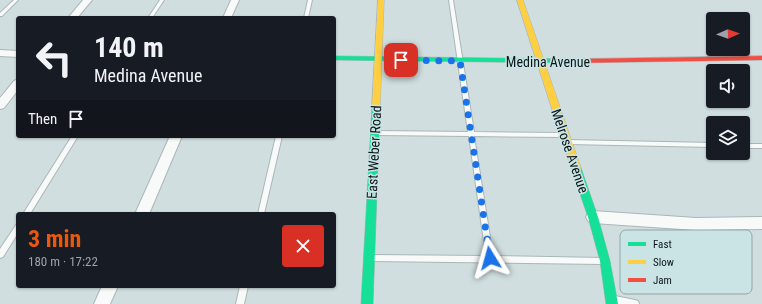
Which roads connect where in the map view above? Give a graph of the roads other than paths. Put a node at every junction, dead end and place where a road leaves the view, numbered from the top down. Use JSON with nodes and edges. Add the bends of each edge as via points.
{"nodes":[{"id":1,"x":16,"y":0,"type":"edge"},
{"id":2,"x":88,"y":0,"type":"edge"},
{"id":3,"x":162,"y":0,"type":"edge"},
{"id":4,"x":235,"y":0,"type":"edge"},
{"id":5,"x":310,"y":0,"type":"edge"},
{"id":6,"x":381,"y":0,"type":"edge"},
{"id":7,"x":451,"y":0,"type":"edge"},
{"id":8,"x":520,"y":0,"type":"edge"},
{"id":9,"x":0,"y":15,"type":"edge"},
{"id":10,"x":74,"y":16,"type":"edge"},
{"id":11,"x":151,"y":16,"type":"edge"},
{"id":12,"x":228,"y":16,"type":"edge"},
{"id":13,"x":306,"y":16,"type":"edge"},
{"id":14,"x":0,"y":53,"type":"edge"},
{"id":15,"x":16,"y":54,"type":"edge"},
{"id":16,"x":336,"y":58,"type":"edge"},
{"id":17,"x":762,"y":58,"type":"edge"},
{"id":18,"x":378,"y":59,"type":"junction"},
{"id":19,"x":460,"y":61,"type":"junction"},
{"id":20,"x":540,"y":62,"type":"junction"},
{"id":21,"x":16,"y":85,"type":"edge"},
{"id":22,"x":0,"y":105,"type":"edge"},
{"id":23,"x":375,"y":133,"type":"junction"},
{"id":24,"x":471,"y":134,"type":"junction"},
{"id":25,"x":74,"y":138,"type":"edge"},
{"id":26,"x":175,"y":138,"type":"edge"},
{"id":27,"x":279,"y":138,"type":"edge"},
{"id":28,"x":566,"y":139,"type":"junction"},
{"id":29,"x":706,"y":145,"type":"edge"},
{"id":30,"x":750,"y":146,"type":"edge"},
{"id":31,"x":762,"y":146,"type":"edge"},
{"id":32,"x":27,"y":212,"type":"edge"},
{"id":33,"x":143,"y":212,"type":"edge"},
{"id":34,"x":261,"y":212,"type":"edge"},
{"id":35,"x":593,"y":217,"type":"junction"},
{"id":36,"x":762,"y":223,"type":"edge"},
{"id":37,"x":16,"y":230,"type":"edge"},
{"id":38,"x":0,"y":255,"type":"edge"},
{"id":39,"x":369,"y":258,"type":"junction"},
{"id":40,"x":490,"y":258,"type":"junction"},
{"id":41,"x":605,"y":261,"type":"junction"},
{"id":42,"x":109,"y":288,"type":"edge"},
{"id":43,"x":244,"y":288,"type":"edge"},
{"id":44,"x":612,"y":302,"type":"edge"},
{"id":45,"x":102,"y":304,"type":"edge"},
{"id":46,"x":240,"y":304,"type":"edge"},
{"id":47,"x":367,"y":304,"type":"edge"},
{"id":48,"x":635,"y":304,"type":"edge"}],
"edges":[{"from":1,"to":9,"type":"lane"},
{"from":2,"to":10,"type":"street"},
{"from":3,"to":11,"type":"lane"},
{"from":4,"to":12,"type":"street"},
{"from":5,"to":13,"type":"lane"},
{"from":6,"to":18,"type":"street","name":"East Weber Road"},
{"from":7,"to":19,"type":"lane"},
{"from":8,"to":20,"type":"street","name":"Melrose Avenue"},
{"from":14,"to":15,"type":"street"},
{"from":16,"to":18,"type":"street","name":"Medina Avenue"},
{"from":17,"to":20,"type":"street","name":"Medina Avenue"},
{"from":18,"to":19,"type":"street","name":"Medina Avenue"},
{"from":18,"to":23,"type":"street","name":"East Weber Road"},
{"from":19,"to":20,"type":"street","name":"Medina Avenue"},
{"from":19,"to":24,"type":"lane"},
{"from":20,"to":28,"type":"street","name":"Melrose Avenue"},
{"from":21,"to":22,"type":"street"},
{"from":23,"to":24,"type":"lane"},
{"from":23,"to":39,"type":"street","name":"East Weber Road"},
{"from":24,"to":28,"type":"lane"},
{"from":24,"to":40,"type":"lane"},
{"from":25,"to":32,"type":"lane"},
{"from":26,"to":33,"type":"street"},
{"from":27,"to":34,"type":"lane"},
{"from":28,"to":29,"type":"lane"},
{"from":28,"to":35,"type":"street","name":"Melrose Avenue"},
{"from":30,"to":31,"type":"lane"},
{"from":35,"to":36,"type":"street","via":[[696,224]]},
{"from":35,"to":41,"type":"street","name":"Melrose Avenue"},
{"from":37,"to":38,"type":"lane"},
{"from":39,"to":40,"type":"lane"},
{"from":39,"to":47,"type":"street","name":"East Weber Road"},
{"from":40,"to":41,"type":"lane"},
{"from":41,"to":44,"type":"street","name":"Melrose Avenue"},
{"from":42,"to":45,"type":"street"},
{"from":43,"to":46,"type":"lane"},
{"from":44,"to":48,"type":"lane"}]}
